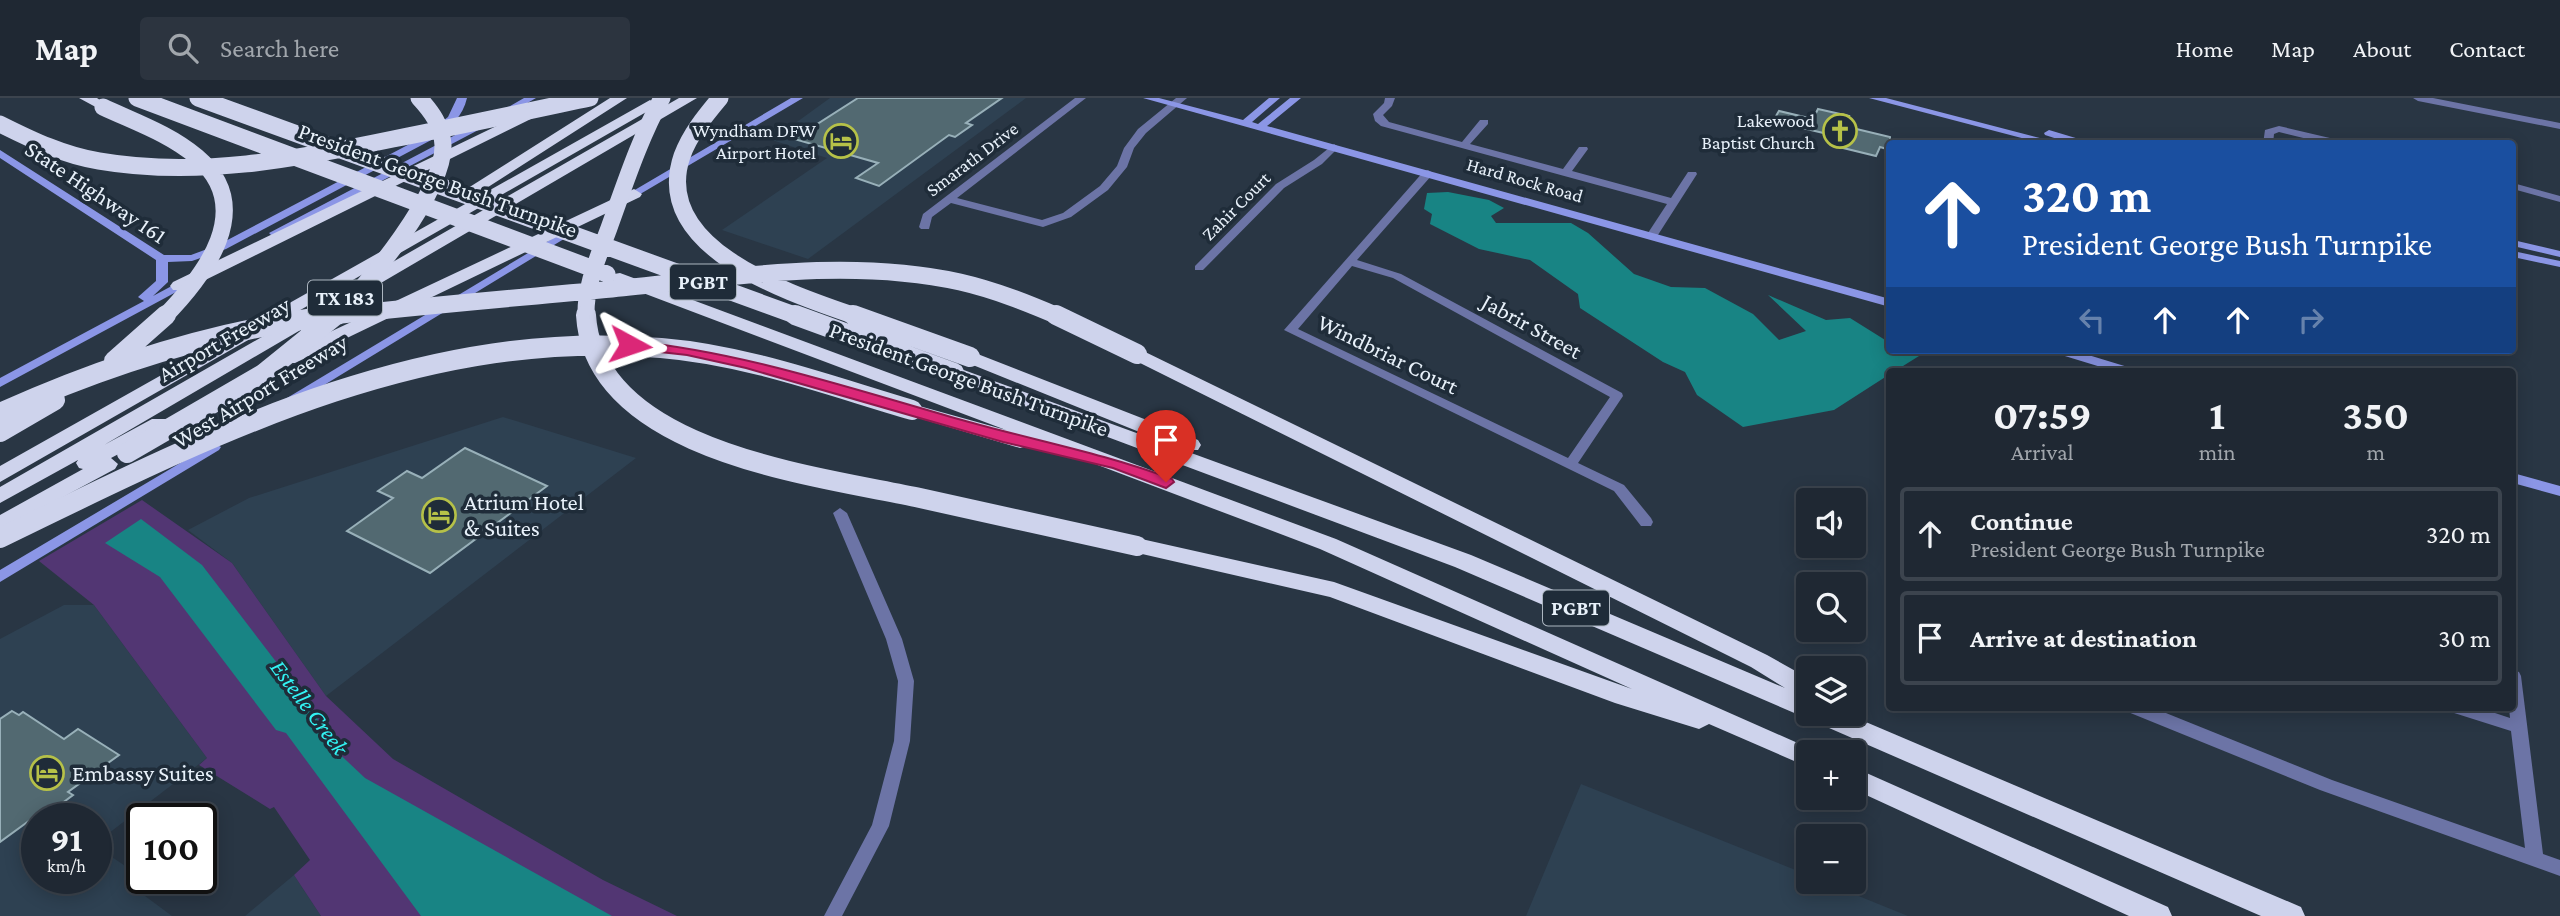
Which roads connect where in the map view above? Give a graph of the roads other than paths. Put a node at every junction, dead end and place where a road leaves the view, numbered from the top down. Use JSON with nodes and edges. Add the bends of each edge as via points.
{"nodes":[{"id":1,"x":86,"y":98,"type":"edge"},
{"id":2,"x":137,"y":98,"type":"edge"},
{"id":3,"x":198,"y":98,"type":"edge"},
{"id":4,"x":419,"y":98,"type":"edge"},
{"id":5,"x":462,"y":98,"type":"edge"},
{"id":6,"x":530,"y":98,"type":"edge"},
{"id":7,"x":563,"y":98,"type":"edge"},
{"id":8,"x":590,"y":98,"type":"edge"},
{"id":9,"x":620,"y":98,"type":"edge"},
{"id":10,"x":645,"y":98,"type":"edge"},
{"id":11,"x":662,"y":98,"type":"edge"},
{"id":12,"x":673,"y":98,"type":"edge"},
{"id":13,"x":690,"y":98,"type":"edge"},
{"id":14,"x":720,"y":98,"type":"edge"},
{"id":15,"x":798,"y":98,"type":"edge"},
{"id":16,"x":1081,"y":98,"type":"edge"},
{"id":17,"x":1148,"y":98,"type":"edge"},
{"id":18,"x":1275,"y":98,"type":"edge"},
{"id":19,"x":1296,"y":98,"type":"edge"},
{"id":20,"x":1390,"y":98,"type":"edge"},
{"id":21,"x":1874,"y":98,"type":"edge"},
{"id":22,"x":1908,"y":98,"type":"edge"},
{"id":23,"x":2418,"y":98,"type":"edge"},
{"id":24,"x":1178,"y":101,"type":"edge"},
{"id":25,"x":1280,"y":111,"type":"junction"},
{"id":26,"x":1484,"y":122,"type":"dead end"},
{"id":27,"x":1245,"y":123,"type":"junction"},
{"id":28,"x":0,"y":124,"type":"edge"},
{"id":29,"x":1260,"y":127,"type":"junction"},
{"id":30,"x":2560,"y":127,"type":"edge"},
{"id":31,"x":1301,"y":138,"type":"junction"},
{"id":32,"x":2042,"y":140,"type":"edge"},
{"id":33,"x":2072,"y":140,"type":"edge"},
{"id":34,"x":2268,"y":140,"type":"edge"},
{"id":35,"x":2327,"y":140,"type":"edge"},
{"id":36,"x":1464,"y":145,"type":"junction"},
{"id":37,"x":1334,"y":147,"type":"junction"},
{"id":38,"x":1583,"y":149,"type":"dead end"},
{"id":39,"x":0,"y":153,"type":"edge"},
{"id":40,"x":1566,"y":172,"type":"junction"},
{"id":41,"x":1428,"y":173,"type":"junction"},
{"id":42,"x":1692,"y":174,"type":"dead end"},
{"id":43,"x":2516,"y":187,"type":"edge"},
{"id":44,"x":634,"y":194,"type":"junction"},
{"id":45,"x":2560,"y":199,"type":"edge"},
{"id":46,"x":948,"y":200,"type":"junction"},
{"id":47,"x":1674,"y":202,"type":"junction"},
{"id":48,"x":428,"y":220,"type":"junction"},
{"id":49,"x":925,"y":227,"type":"dead end"},
{"id":50,"x":1652,"y":236,"type":"junction"},
{"id":51,"x":2516,"y":244,"type":"edge"},
{"id":52,"x":2560,"y":254,"type":"edge"},
{"id":53,"x":2516,"y":255,"type":"edge"},
{"id":54,"x":162,"y":259,"type":"junction"},
{"id":55,"x":1351,"y":262,"type":"junction"},
{"id":56,"x":2560,"y":264,"type":"edge"},
{"id":57,"x":1199,"y":268,"type":"dead end"},
{"id":58,"x":179,"y":286,"type":"junction"},
{"id":59,"x":1886,"y":302,"type":"edge"},
{"id":60,"x":2069,"y":354,"type":"edge"},
{"id":61,"x":32,"y":366,"type":"junction"},
{"id":62,"x":2100,"y":367,"type":"edge"},
{"id":63,"x":0,"y":383,"type":"edge"},
{"id":64,"x":0,"y":413,"type":"edge"},
{"id":65,"x":0,"y":432,"type":"edge"},
{"id":66,"x":0,"y":463,"type":"edge"},
{"id":67,"x":1117,"y":464,"type":"junction"},
{"id":68,"x":1570,"y":464,"type":"junction"},
{"id":69,"x":0,"y":475,"type":"edge"},
{"id":70,"x":2516,"y":479,"type":"edge"},
{"id":71,"x":0,"y":483,"type":"edge"},
{"id":72,"x":2560,"y":491,"type":"edge"},
{"id":73,"x":0,"y":496,"type":"edge"},
{"id":74,"x":0,"y":508,"type":"edge"},
{"id":75,"x":840,"y":513,"type":"dead end"},
{"id":76,"x":1343,"y":515,"type":"junction"},
{"id":77,"x":1646,"y":522,"type":"dead end"},
{"id":78,"x":0,"y":524,"type":"edge"},
{"id":79,"x":0,"y":538,"type":"edge"},
{"id":80,"x":0,"y":577,"type":"edge"},
{"id":81,"x":1796,"y":683,"type":"edge"},
{"id":82,"x":2516,"y":702,"type":"edge"},
{"id":83,"x":1796,"y":703,"type":"edge"},
{"id":84,"x":2144,"y":711,"type":"edge"},
{"id":85,"x":2469,"y":711,"type":"edge"},
{"id":86,"x":1850,"y":726,"type":"edge"},
{"id":87,"x":1864,"y":726,"type":"edge"},
{"id":88,"x":2519,"y":727,"type":"junction"},
{"id":89,"x":1775,"y":742,"type":"junction"},
{"id":90,"x":1903,"y":749,"type":"junction"},
{"id":91,"x":1796,"y":752,"type":"edge"},
{"id":92,"x":1866,"y":783,"type":"edge"},
{"id":93,"x":2535,"y":859,"type":"junction"},
{"id":94,"x":2560,"y":869,"type":"edge"},
{"id":95,"x":2261,"y":903,"type":"junction"},
{"id":96,"x":833,"y":916,"type":"edge"},
{"id":97,"x":2158,"y":916,"type":"edge"},
{"id":98,"x":2291,"y":916,"type":"edge"},
{"id":99,"x":2305,"y":916,"type":"edge"}],
"edges":[{"from":1,"to":65,"type":"highway","bridge":true,"via":[[177,145],[208,168],[224,204],[219,241],[192,287],[143,338],[71,391]]},
{"from":2,"to":67,"type":"highway","name":"President George Bush Turnpike","number":"PGBT","bridge":true},
{"from":3,"to":76,"type":"highway","name":"President George Bush Turnpike","number":"PGBT","bridge":true},
{"from":4,"to":78,"type":"highway","bridge":true,"via":[[435,117],[443,138],[438,179],[338,313],[244,386]]},
{"from":5,"to":54,"type":"main road","via":[[446,125],[418,144],[222,247],[192,258]]},
{"from":6,"to":58,"type":"main road"},
{"from":7,"to":58,"type":"highway"},
{"from":8,"to":28,"type":"highway","bridge":true,"via":[[329,152],[199,166],[120,164],[73,157],[36,145]]},
{"from":9,"to":48,"type":"highway"},
{"from":10,"to":48,"type":"highway","name":"Airport Freeway","number":"TX 183"},
{"from":11,"to":69,"type":"highway"},
{"from":11,"to":89,"type":"highway","bridge":true,"via":[[645,129],[592,277],[586,326],[597,359],[621,391],[675,431],[743,458],[1334,590],[1623,696]]},
{"from":12,"to":71,"type":"highway"},
{"from":13,"to":73,"type":"highway","name":"Airport Freeway","number":"TX 183"},
{"from":14,"to":76,"type":"highway","bridge":true,"via":[[698,124],[680,164],[678,181],[692,227],[704,242],[746,273],[1246,466]]},
{"from":15,"to":44,"type":"main road","name":"West Airport Freeway"},
{"from":16,"to":46,"type":"street","name":"Smarath Drive"},
{"from":17,"to":24,"type":"main road","name":"Hard Rock Road"},
{"from":18,"to":27,"type":"main road"},
{"from":19,"to":25,"type":"main road"},
{"from":20,"to":36,"type":"street","via":[[1378,114],[1385,124]]},
{"from":21,"to":32,"type":"main road"},
{"from":22,"to":33,"type":"main road"},
{"from":23,"to":30,"type":"street"},
{"from":24,"to":27,"type":"main road","name":"Hard Rock Road"},
{"from":24,"to":46,"type":"street","via":[[1142,131],[1104,188],[1067,215],[1044,224]]},
{"from":25,"to":29,"type":"main road"},
{"from":25,"to":31,"type":"main road"},
{"from":26,"to":36,"type":"street"},
{"from":27,"to":29,"type":"main road","name":"Hard Rock Road"},
{"from":29,"to":31,"type":"main road","name":"Hard Rock Road"},
{"from":31,"to":37,"type":"main road","name":"Hard Rock Road"},
{"from":34,"to":35,"type":"street","via":[[2272,130]]},
{"from":36,"to":40,"type":"street"},
{"from":37,"to":41,"type":"main road","name":"Hard Rock Road"},
{"from":37,"to":57,"type":"street","name":"Zahir Court","via":[[1280,186]]},
{"from":38,"to":40,"type":"street"},
{"from":39,"to":54,"type":"main road","name":"State Highway 161"},
{"from":40,"to":47,"type":"street"},
{"from":41,"to":50,"type":"main road","name":"Hard Rock Road"},
{"from":41,"to":55,"type":"street","name":"Windbriar Court"},
{"from":42,"to":47,"type":"street"},
{"from":43,"to":45,"type":"street"},
{"from":44,"to":74,"type":"highway","via":[[241,381]]},
{"from":44,"to":80,"type":"main road","name":"West Airport Freeway"},
{"from":46,"to":49,"type":"street","name":"Smarath Drive","via":[[927,216]]},
{"from":47,"to":50,"type":"street"},
{"from":48,"to":66,"type":"highway","name":"Airport Freeway","number":"TX 183"},
{"from":50,"to":59,"type":"main road","name":"Hard Rock Road"},
{"from":51,"to":52,"type":"main road"},
{"from":53,"to":56,"type":"main road"},
{"from":54,"to":61,"type":"main road","name":"State Highway 161","via":[[163,277],[155,289]]},
{"from":55,"to":68,"type":"street","name":"Jabrir Street","via":[[1406,281],[1617,396]]},
{"from":55,"to":68,"type":"street","name":"Windbriar Court","via":[[1290,330]]},
{"from":58,"to":61,"type":"main road"},
{"from":60,"to":62,"type":"main road"},
{"from":61,"to":63,"type":"main road"},
{"from":64,"to":81,"type":"highway","bridge":true,"via":[[116,365],[268,325],[804,271],[936,277],[1030,303]]},
{"from":67,"to":79,"type":"highway","bridge":true,"via":[[748,364],[687,351],[598,345],[496,352],[389,374],[273,412]]},
{"from":67,"to":89,"type":"highway","name":"President George Bush Turnpike","number":"PGBT","via":[[1381,566]]},
{"from":68,"to":77,"type":"street","name":"Windbriar Court","via":[[1619,488]]},
{"from":70,"to":72,"type":"main road"},
{"from":75,"to":96,"type":"street","via":[[894,639],[906,681],[902,741],[880,826]]},
{"from":76,"to":83,"type":"highway","name":"President George Bush Turnpike","number":"PGBT","via":[[1514,582]]},
{"from":82,"to":88,"type":"street"},
{"from":84,"to":93,"type":"street","via":[[2326,785]]},
{"from":85,"to":88,"type":"street"},
{"from":86,"to":90,"type":"highway"},
{"from":87,"to":90,"type":"highway"},
{"from":88,"to":93,"type":"street"},
{"from":89,"to":91,"type":"highway","name":"President George Bush Turnpike","number":"PGBT"},
{"from":90,"to":95,"type":"highway"},
{"from":92,"to":97,"type":"highway"},
{"from":93,"to":94,"type":"street"},
{"from":95,"to":98,"type":"highway"},
{"from":95,"to":99,"type":"highway"}]}
